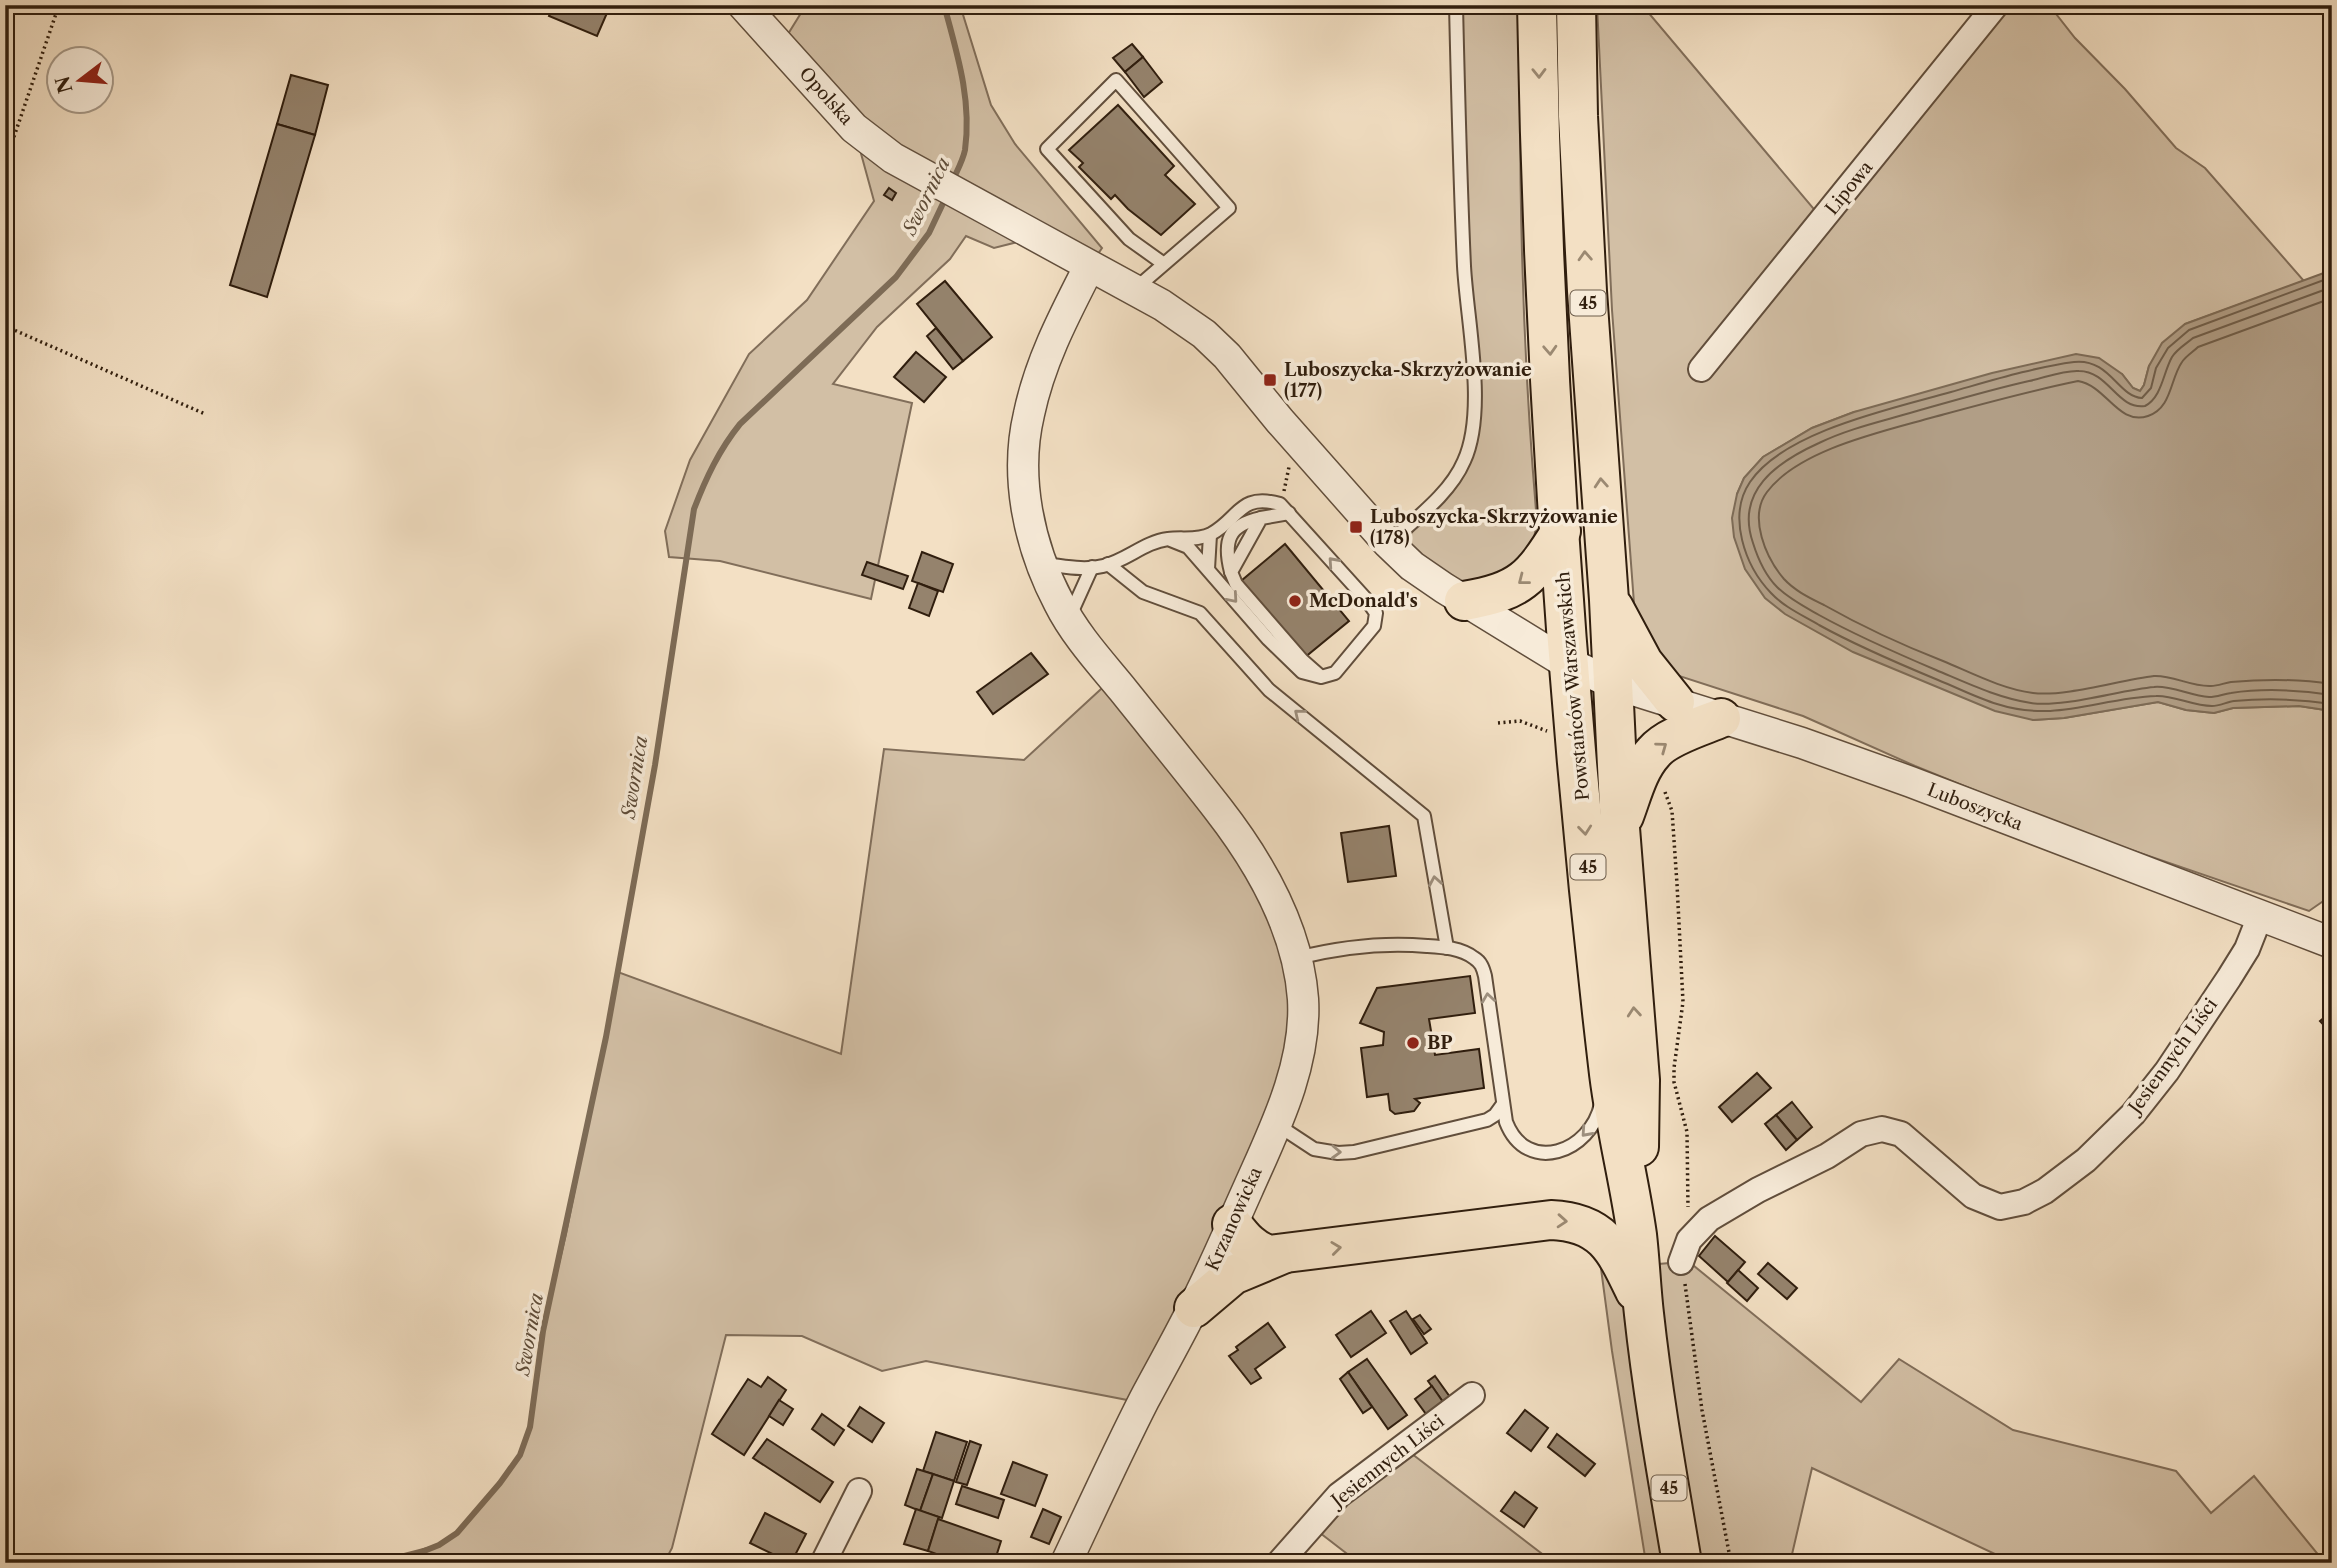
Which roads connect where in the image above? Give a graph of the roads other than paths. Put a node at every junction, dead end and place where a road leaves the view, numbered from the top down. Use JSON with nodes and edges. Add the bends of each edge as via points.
{"nodes":[{"id":1,"x":743,"y":5,"type":"edge"},
{"id":2,"x":1457,"y":5,"type":"edge"},
{"id":3,"x":1538,"y":5,"type":"edge"},
{"id":4,"x":1576,"y":5,"type":"edge"},
{"id":5,"x":1996,"y":5,"type":"edge"},
{"id":6,"x":1164,"y":264,"type":"junction"},
{"id":7,"x":1089,"y":267,"type":"junction"},
{"id":8,"x":1134,"y":290,"type":"junction"},
{"id":9,"x":1701,"y":369,"type":"dead end"},
{"id":10,"x":1289,"y":513,"type":"junction"},
{"id":11,"x":1560,"y":531,"type":"junction"},
{"id":12,"x":1210,"y":535,"type":"junction"},
{"id":13,"x":1168,"y":539,"type":"junction"},
{"id":14,"x":1388,"y":543,"type":"junction"},
{"id":15,"x":1041,"y":563,"type":"junction"},
{"id":16,"x":1108,"y":564,"type":"junction"},
{"id":17,"x":1092,"y":568,"type":"junction"},
{"id":18,"x":1208,"y":569,"type":"junction"},
{"id":19,"x":1609,"y":600,"type":"junction"},
{"id":20,"x":1464,"y":601,"type":"junction"},
{"id":21,"x":1069,"y":619,"type":"junction"},
{"id":22,"x":1570,"y":664,"type":"junction"},
{"id":23,"x":1321,"y":677,"type":"junction"},
{"id":24,"x":1614,"y":684,"type":"junction"},
{"id":25,"x":1675,"y":702,"type":"junction"},
{"id":26,"x":1721,"y":718,"type":"junction"},
{"id":27,"x":1620,"y":828,"type":"junction"},
{"id":28,"x":2260,"y":916,"type":"junction"},
{"id":29,"x":2331,"y":941,"type":"edge"},
{"id":30,"x":1447,"y":948,"type":"junction"},
{"id":31,"x":1296,"y":958,"type":"junction"},
{"id":32,"x":1608,"y":1069,"type":"junction"},
{"id":33,"x":1503,"y":1104,"type":"junction"},
{"id":34,"x":1276,"y":1123,"type":"junction"},
{"id":35,"x":1232,"y":1224,"type":"junction"},
{"id":36,"x":1637,"y":1237,"type":"junction"},
{"id":37,"x":1685,"y":1251,"type":"road end"},
{"id":38,"x":1283,"y":1254,"type":"junction"},
{"id":39,"x":1194,"y":1308,"type":"junction"},
{"id":40,"x":1643,"y":1311,"type":"junction"},
{"id":41,"x":1472,"y":1395,"type":"dead end"},
{"id":42,"x":859,"y":1491,"type":"dead end"},
{"id":43,"x":823,"y":1563,"type":"edge"},
{"id":44,"x":1066,"y":1563,"type":"edge"},
{"id":45,"x":1279,"y":1563,"type":"edge"},
{"id":46,"x":1682,"y":1563,"type":"edge"}],
"edges":[{"from":1,"to":7,"type":"street","name":"Opolska","via":[[855,128],[892,158]]},
{"from":2,"to":14,"type":"lane","via":[[1459,168],[1474,384],[1470,445],[1453,482]]},
{"from":3,"to":11,"type":"main road","name":"Powstańców Warszawskich","number":"45","one_way":true},
{"from":19,"to":4,"type":"main road","name":"Powstańców Warszawskich","number":"45","one_way":true,"via":[[1587,290]]},
{"from":5,"to":9,"type":"street","name":"Lipowa"},
{"from":6,"to":6,"type":"lane","via":[[1229,208],[1116,80],[1047,149],[1129,239]]},
{"from":6,"to":8,"type":"lane"},
{"from":7,"to":8,"type":"street","name":"Opolska"},
{"from":7,"to":15,"type":"street","name":"Krzanowicka","via":[[1042,366],[1028,416],[1023,456],[1025,497]]},
{"from":8,"to":14,"type":"street","name":"Opolska","via":[[1183,319],[1227,356]]},
{"from":10,"to":12,"type":"lane","via":[[1280,504],[1251,502]]},
{"from":23,"to":10,"type":"lane","one_way":true,"via":[[1335,673],[1374,626],[1376,613]]},
{"from":10,"to":23,"type":"lane","via":[[1261,518],[1231,572],[1245,594]]},
{"from":11,"to":20,"type":"main road","one_way":true,"via":[[1528,578],[1503,593]]},
{"from":11,"to":22,"type":"main road","name":"Powstańców Warszawskich","number":"45"},
{"from":12,"to":13,"type":"lane"},
{"from":12,"to":18,"type":"lane"},
{"from":13,"to":16,"type":"lane"},
{"from":13,"to":18,"type":"lane","via":[[1188,547]]},
{"from":14,"to":20,"type":"street","name":"Luboszycka","via":[[1412,566]]},
{"from":15,"to":17,"type":"lane"},
{"from":15,"to":21,"type":"street","name":"Krzanowicka"},
{"from":16,"to":17,"type":"lane"},
{"from":30,"to":16,"type":"lane","one_way":true,"via":[[1424,816],[1269,690],[1200,613],[1143,592]]},
{"from":17,"to":21,"type":"lane"},
{"from":18,"to":23,"type":"lane","one_way":true,"via":[[1301,672]]},
{"from":19,"to":24,"type":"main road","name":"Powstańców Warszawskich","number":"45"},
{"from":19,"to":25,"type":"main road","via":[[1643,663]]},
{"from":20,"to":22,"type":"street","name":"Luboszycka"},
{"from":21,"to":31,"type":"street","name":"Krzanowicka","via":[[1254,859]]},
{"from":22,"to":24,"type":"street","name":"Luboszycka"},
{"from":22,"to":32,"type":"main road","name":"Powstańców Warszawskich","number":"45","one_way":true},
{"from":24,"to":25,"type":"street","name":"Luboszycka"},
{"from":24,"to":27,"type":"main road","name":"Powstańców Warszawskich","number":"45"},
{"from":25,"to":26,"type":"street","name":"Luboszycka"},
{"from":27,"to":26,"type":"main road","one_way":true,"via":[[1637,779],[1654,750]]},
{"from":26,"to":28,"type":"street","name":"Luboszycka","via":[[1911,782]]},
{"from":36,"to":27,"type":"main road","name":"Powstańców Warszawskich","number":"45","one_way":true,"via":[[1640,1080]]},
{"from":28,"to":29,"type":"street","name":"Luboszycka"},
{"from":28,"to":37,"type":"street","name":"Jesiennych Liści","via":[[2247,949],[2167,1071],[2133,1114],[2086,1160],[2045,1191],[2000,1207],[1973,1196],[1901,1134],[1882,1129],[1861,1133],[1828,1156],[1709,1219]]},
{"from":30,"to":31,"type":"lane","via":[[1372,944]]},
{"from":33,"to":30,"type":"lane","one_way":true,"via":[[1482,965],[1464,952]]},
{"from":31,"to":34,"type":"street","name":"Krzanowicka","via":[[1303,1024],[1296,1064]]},
{"from":32,"to":33,"type":"lane","one_way":true,"via":[[1601,1108],[1590,1131],[1557,1151],[1538,1153],[1518,1143],[1511,1136]]},
{"from":32,"to":36,"type":"main road","name":"Powstańców Warszawskich","number":"45"},
{"from":34,"to":33,"type":"lane","one_way":true,"via":[[1314,1149],[1354,1152],[1487,1120]]},
{"from":34,"to":35,"type":"street","name":"Krzanowicka"},
{"from":35,"to":38,"type":"main road","via":[[1257,1251]]},
{"from":35,"to":39,"type":"street","name":"Krzanowicka"},
{"from":36,"to":40,"type":"main road","name":"Powstańców Warszawskich","number":"45"},
{"from":38,"to":39,"type":"main road","via":[[1233,1275]]},
{"from":38,"to":40,"type":"main road","one_way":true,"via":[[1551,1220],[1575,1223],[1596,1231],[1614,1250]]},
{"from":39,"to":44,"type":"street","name":"Krzanowicka"},
{"from":40,"to":46,"type":"main road","name":"Powstańców Warszawskich","number":"45"},
{"from":41,"to":45,"type":"street","name":"Jesiennych Liści","via":[[1339,1495]]},
{"from":42,"to":43,"type":"street"}]}
